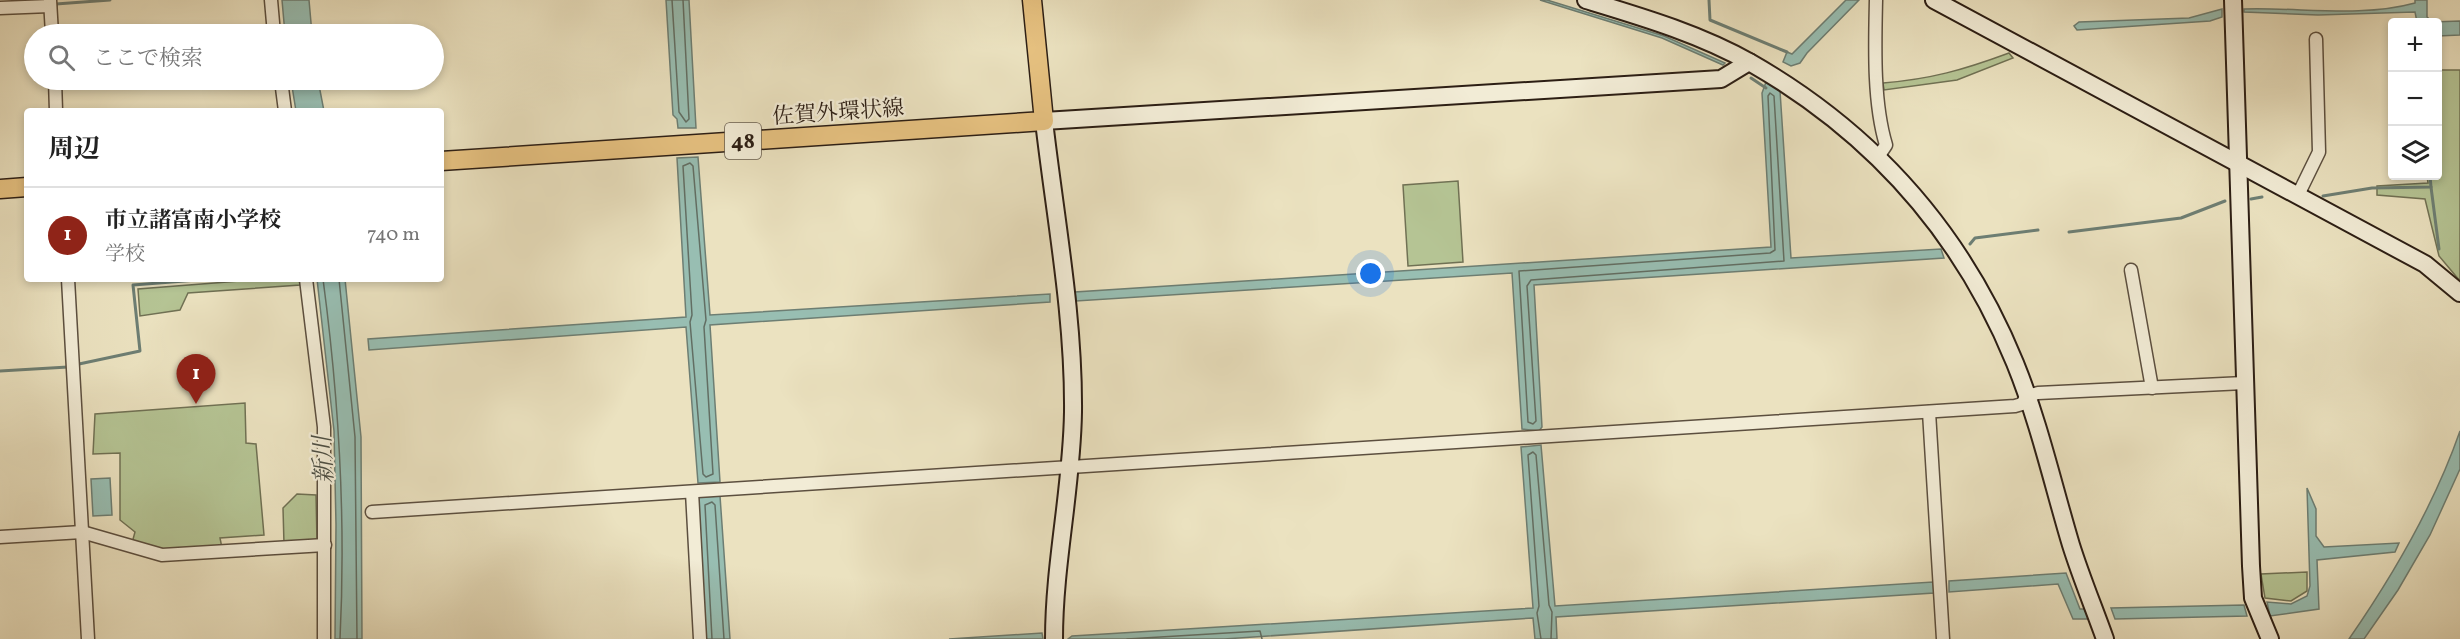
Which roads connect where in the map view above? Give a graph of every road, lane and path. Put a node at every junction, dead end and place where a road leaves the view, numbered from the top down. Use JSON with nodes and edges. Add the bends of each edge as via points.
{"nodes":[{"id":1,"x":271,"y":0,"type":"edge"},
{"id":2,"x":1032,"y":0,"type":"edge"},
{"id":3,"x":1586,"y":0,"type":"edge"},
{"id":4,"x":1876,"y":0,"type":"edge"},
{"id":5,"x":1934,"y":0,"type":"edge"},
{"id":6,"x":2232,"y":0,"type":"edge"},
{"id":7,"x":50,"y":3,"type":"edge"},
{"id":8,"x":0,"y":8,"type":"edge"},
{"id":9,"x":51,"y":24,"type":"edge"},
{"id":10,"x":273,"y":24,"type":"edge"},
{"id":11,"x":2316,"y":39,"type":"dead end"},
{"id":12,"x":1749,"y":62,"type":"junction"},
{"id":13,"x":55,"y":90,"type":"edge"},
{"id":14,"x":282,"y":90,"type":"edge"},
{"id":15,"x":56,"y":108,"type":"edge"},
{"id":16,"x":285,"y":108,"type":"edge"},
{"id":17,"x":1044,"y":121,"type":"junction"},
{"id":18,"x":1878,"y":157,"type":"junction"},
{"id":19,"x":444,"y":161,"type":"edge"},
{"id":20,"x":2238,"y":162,"type":"junction"},
{"id":21,"x":24,"y":187,"type":"edge"},
{"id":22,"x":0,"y":189,"type":"edge"},
{"id":23,"x":2298,"y":195,"type":"junction"},
{"id":24,"x":2131,"y":270,"type":"dead end"},
{"id":25,"x":68,"y":282,"type":"edge"},
{"id":26,"x":306,"y":282,"type":"edge"},
{"id":27,"x":2460,"y":293,"type":"edge"},
{"id":28,"x":2244,"y":383,"type":"junction"},
{"id":29,"x":2152,"y":388,"type":"junction"},
{"id":30,"x":2027,"y":396,"type":"junction"},
{"id":31,"x":1929,"y":412,"type":"junction"},
{"id":32,"x":1071,"y":466,"type":"junction"},
{"id":33,"x":692,"y":492,"type":"junction"},
{"id":34,"x":372,"y":512,"type":"dead end"},
{"id":35,"x":82,"y":532,"type":"junction"},
{"id":36,"x":0,"y":537,"type":"edge"},
{"id":37,"x":325,"y":545,"type":"junction"},
{"id":38,"x":88,"y":639,"type":"edge"},
{"id":39,"x":324,"y":639,"type":"edge"},
{"id":40,"x":700,"y":639,"type":"edge"},
{"id":41,"x":1054,"y":639,"type":"edge"},
{"id":42,"x":1943,"y":639,"type":"edge"},
{"id":43,"x":2105,"y":639,"type":"edge"},
{"id":44,"x":2270,"y":639,"type":"edge"}],
"edges":[{"from":1,"to":10,"type":"street"},
{"from":2,"to":17,"type":"main road"},
{"from":3,"to":12,"type":"street","via":[[1659,22]]},
{"from":4,"to":18,"type":"street","via":[[1881,128],[1886,145]]},
{"from":5,"to":20,"type":"street"},
{"from":6,"to":20,"type":"street"},
{"from":7,"to":8,"type":"street"},
{"from":7,"to":9,"type":"street"},
{"from":11,"to":23,"type":"street","via":[[2319,152]]},
{"from":12,"to":17,"type":"street","via":[[1721,79]]},
{"from":12,"to":18,"type":"street","via":[[1822,110]]},
{"from":13,"to":15,"type":"street"},
{"from":14,"to":16,"type":"street"},
{"from":17,"to":19,"type":"main road","name":"佐賀外環状線","number":"48"},
{"from":17,"to":32,"type":"street","via":[[1071,348]]},
{"from":18,"to":30,"type":"street","via":[[1949,238],[1989,304]]},
{"from":20,"to":23,"type":"street"},
{"from":20,"to":28,"type":"street"},
{"from":21,"to":22,"type":"main road"},
{"from":23,"to":27,"type":"street","via":[[2425,264]]},
{"from":24,"to":29,"type":"street"},
{"from":25,"to":35,"type":"street"},
{"from":26,"to":37,"type":"street","via":[[324,428]]},
{"from":28,"to":29,"type":"street"},
{"from":28,"to":44,"type":"street","via":[[2253,598]]},
{"from":29,"to":30,"type":"street"},
{"from":30,"to":31,"type":"street","via":[[2015,406]]},
{"from":30,"to":43,"type":"street","via":[[2072,548]]},
{"from":31,"to":32,"type":"street"},
{"from":31,"to":42,"type":"street"},
{"from":32,"to":33,"type":"street"},
{"from":32,"to":41,"type":"street"},
{"from":33,"to":34,"type":"street"},
{"from":33,"to":40,"type":"street"},
{"from":35,"to":36,"type":"street"},
{"from":35,"to":37,"type":"street","via":[[162,555]]},
{"from":35,"to":38,"type":"street"},
{"from":37,"to":39,"type":"street"}]}
